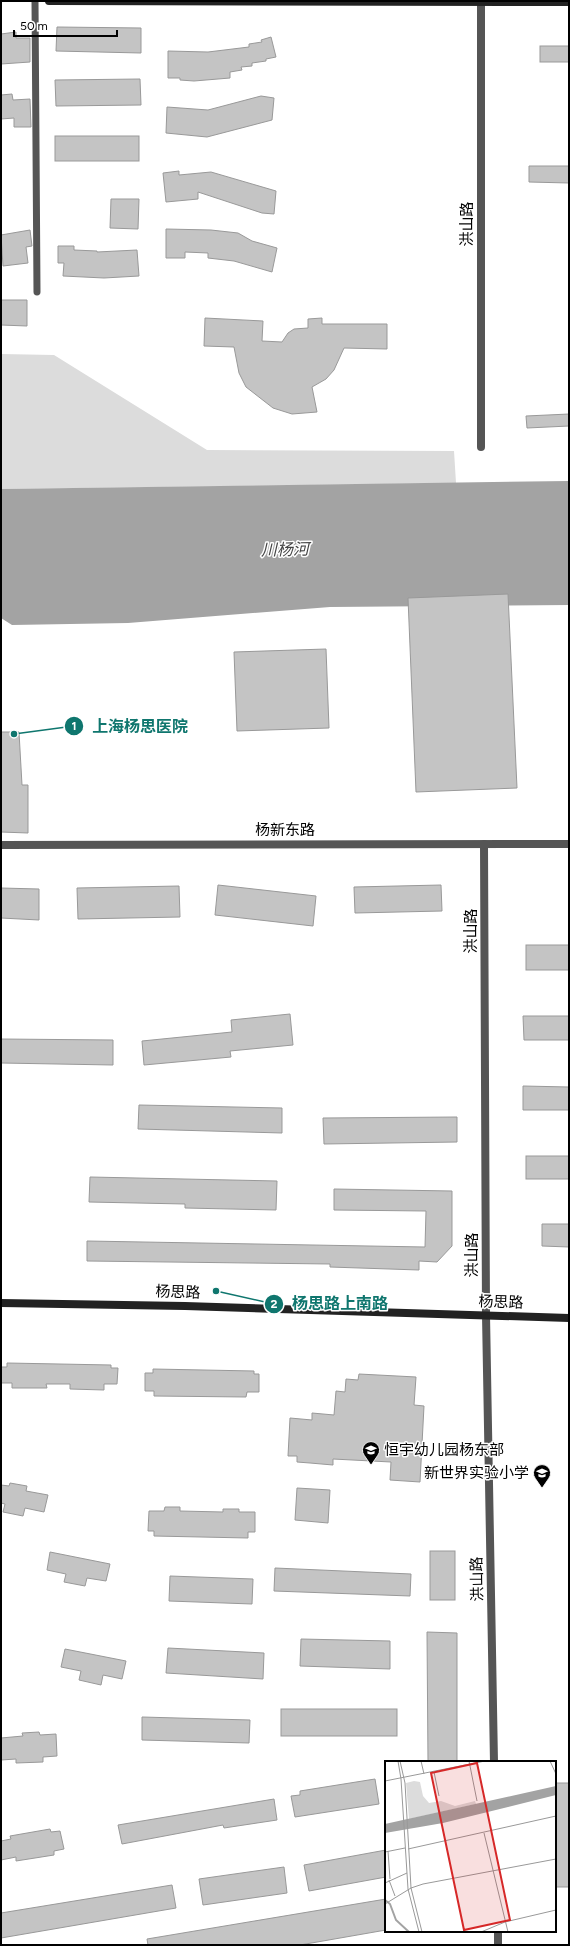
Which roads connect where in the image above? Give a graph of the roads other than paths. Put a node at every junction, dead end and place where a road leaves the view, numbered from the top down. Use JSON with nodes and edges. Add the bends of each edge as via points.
{"nodes":[{"id":1,"x":35,"y":1,"type":"edge"},
{"id":2,"x":49,"y":1,"type":"edge"},
{"id":3,"x":64,"y":1,"type":"edge"},
{"id":4,"x":481,"y":1,"type":"edge"},
{"id":5,"x":569,"y":2,"type":"edge"},
{"id":6,"x":37,"y":292,"type":"dead end"},
{"id":7,"x":481,"y":447,"type":"dead end"},
{"id":8,"x":484,"y":844,"type":"junction"},
{"id":9,"x":569,"y":844,"type":"edge"},
{"id":10,"x":1,"y":845,"type":"edge"},
{"id":11,"x":1,"y":1303,"type":"edge"},
{"id":12,"x":486,"y":1316,"type":"junction"},
{"id":13,"x":569,"y":1318,"type":"edge"},
{"id":14,"x":494,"y":1761,"type":"edge"},
{"id":15,"x":498,"y":1932,"type":"edge"},
{"id":16,"x":498,"y":1945,"type":"edge"}],
"edges":[{"from":1,"to":6,"type":"lane"},
{"from":2,"to":3,"type":"street"},
{"from":3,"to":4,"type":"street"},
{"from":4,"to":5,"type":"street"},
{"from":4,"to":7,"type":"street","name":"洪山路"},
{"from":8,"to":9,"type":"street","name":"杨新东路"},
{"from":8,"to":10,"type":"street","name":"杨新东路"},
{"from":8,"to":12,"type":"street","name":"洪山路"},
{"from":11,"to":12,"type":"street","name":"杨思路"},
{"from":12,"to":13,"type":"street","name":"杨思路"},
{"from":12,"to":14,"type":"street","name":"洪山路"},
{"from":15,"to":16,"type":"street"}]}
